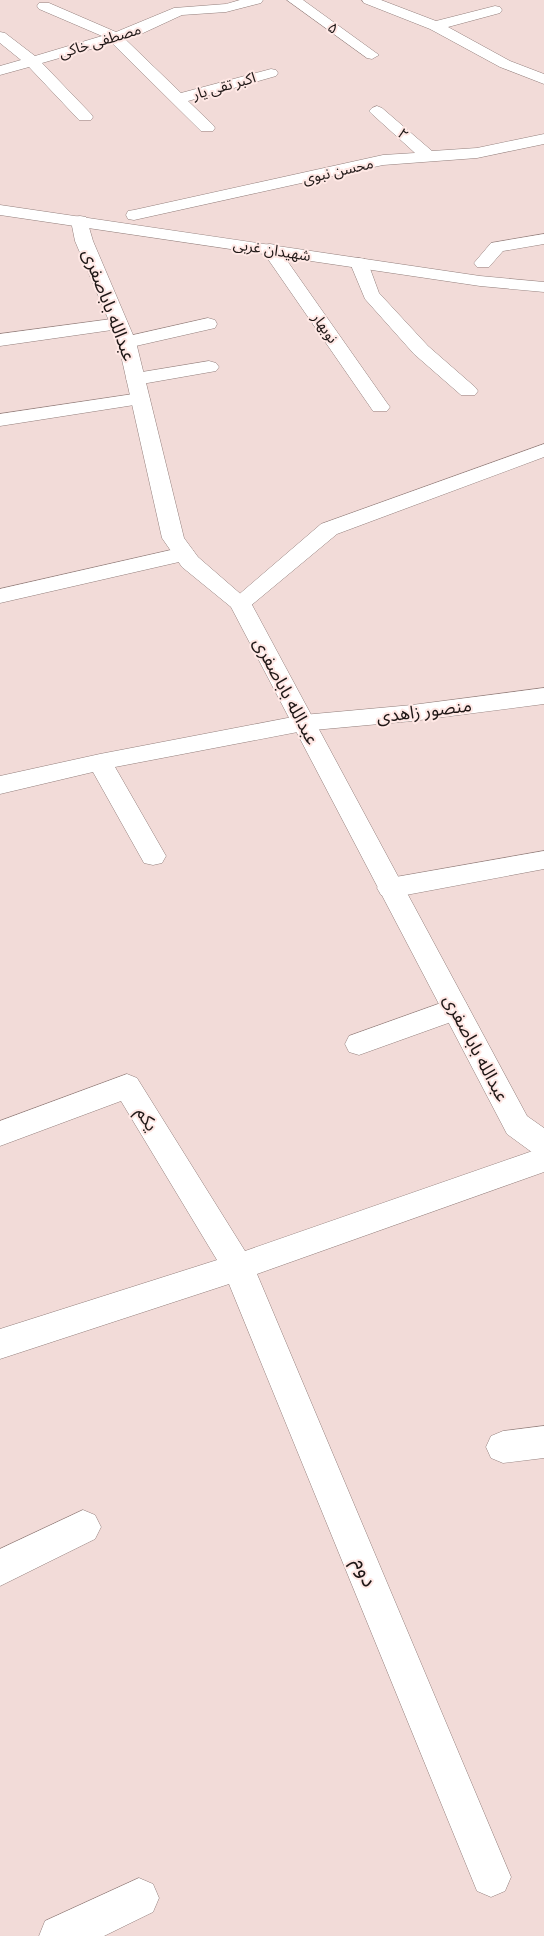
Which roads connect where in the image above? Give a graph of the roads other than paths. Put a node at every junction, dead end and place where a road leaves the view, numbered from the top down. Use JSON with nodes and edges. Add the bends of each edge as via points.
{"nodes":[{"id":1,"x":256,"y":0,"type":"edge"},
{"id":2,"x":294,"y":0,"type":"edge"},
{"id":3,"x":368,"y":0,"type":"edge"},
{"id":4,"x":44,"y":6,"type":"dead end"},
{"id":5,"x":495,"y":10,"type":"dead end"},
{"id":6,"x":435,"y":26,"type":"junction"},
{"id":7,"x":0,"y":36,"type":"edge"},
{"id":8,"x":115,"y":37,"type":"junction"},
{"id":9,"x":372,"y":56,"type":"dead end"},
{"id":10,"x":32,"y":61,"type":"junction"},
{"id":11,"x":0,"y":71,"type":"edge"},
{"id":12,"x":271,"y":73,"type":"dead end"},
{"id":13,"x":544,"y":79,"type":"edge"},
{"id":14,"x":178,"y":99,"type":"junction"},
{"id":15,"x":377,"y":111,"type":"dead end"},
{"id":16,"x":85,"y":117,"type":"dead end"},
{"id":17,"x":207,"y":128,"type":"dead end"},
{"id":18,"x":544,"y":139,"type":"edge"},
{"id":19,"x":428,"y":156,"type":"junction"},
{"id":20,"x":0,"y":195,"type":"edge"},
{"id":21,"x":0,"y":210,"type":"edge"},
{"id":22,"x":134,"y":215,"type":"junction"},
{"id":23,"x":80,"y":221,"type":"junction"},
{"id":24,"x":544,"y":239,"type":"edge"},
{"id":25,"x":270,"y":249,"type":"junction"},
{"id":26,"x":437,"y":258,"type":"dead end"},
{"id":27,"x":464,"y":261,"type":"dead end"},
{"id":28,"x":359,"y":263,"type":"junction"},
{"id":29,"x":544,"y":287,"type":"edge"},
{"id":30,"x":208,"y":324,"type":"dead end"},
{"id":31,"x":123,"y":333,"type":"junction"},
{"id":32,"x":0,"y":340,"type":"edge"},
{"id":33,"x":209,"y":367,"type":"dead end"},
{"id":34,"x":138,"y":389,"type":"junction"},
{"id":35,"x":468,"y":392,"type":"dead end"},
{"id":36,"x":380,"y":407,"type":"dead end"},
{"id":37,"x":0,"y":420,"type":"edge"},
{"id":38,"x":544,"y":450,"type":"edge"},
{"id":39,"x":184,"y":554,"type":"junction"},
{"id":40,"x":0,"y":596,"type":"edge"},
{"id":41,"x":240,"y":603,"type":"junction"},
{"id":42,"x":544,"y":696,"type":"edge"},
{"id":43,"x":303,"y":723,"type":"junction"},
{"id":44,"x":100,"y":762,"type":"junction"},
{"id":45,"x":0,"y":785,"type":"edge"},
{"id":46,"x":153,"y":856,"type":"dead end"},
{"id":47,"x":544,"y":860,"type":"edge"},
{"id":48,"x":390,"y":888,"type":"junction"},
{"id":49,"x":455,"y":1009,"type":"junction"},
{"id":50,"x":358,"y":1044,"type":"dead end"},
{"id":51,"x":0,"y":1134,"type":"edge"},
{"id":52,"x":544,"y":1144,"type":"edge"},
{"id":53,"x":544,"y":1159,"type":"edge"},
{"id":54,"x":238,"y":1266,"type":"junction"},
{"id":55,"x":0,"y":1344,"type":"edge"},
{"id":56,"x":544,"y":1442,"type":"edge"},
{"id":57,"x":503,"y":1447,"type":"dead end"},
{"id":58,"x":83,"y":1527,"type":"dead end"},
{"id":59,"x":0,"y":1568,"type":"edge"},
{"id":60,"x":491,"y":1877,"type":"dead end"},
{"id":61,"x":138,"y":1898,"type":"dead end"},
{"id":62,"x":60,"y":1936,"type":"edge"}],
"edges":[{"from":1,"to":8,"type":"street","name":"مصطفی خاکی","via":[[226,8],[179,11],[156,24]]},
{"from":2,"to":9,"type":"street","name":"۵"},
{"from":3,"to":6,"type":"street"},
{"from":4,"to":8,"type":"street","name":"اکبر تقی یار"},
{"from":5,"to":6,"type":"street"},
{"from":6,"to":13,"type":"street","via":[[505,64]]},
{"from":7,"to":10,"type":"street"},
{"from":8,"to":10,"type":"street","name":"مصطفی خاکی"},
{"from":8,"to":14,"type":"street","name":"اکبر تقی یار"},
{"from":10,"to":11,"type":"street","name":"مصطفی خاکی"},
{"from":10,"to":16,"type":"street"},
{"from":12,"to":14,"type":"street","name":"اکبر تقی یار"},
{"from":14,"to":17,"type":"street","name":"اکبر تقی یار"},
{"from":15,"to":19,"type":"street","name":"۲"},
{"from":18,"to":19,"type":"street","name":"محسن نبوی","via":[[477,153]]},
{"from":19,"to":22,"type":"street","name":"محسن نبوی","via":[[383,160]]},
{"from":20,"to":22,"type":"street","name":"شهیدان غربی"},
{"from":21,"to":23,"type":"street","name":"شهیدان غربی"},
{"from":22,"to":26,"type":"street","name":"شهیدان غربی"},
{"from":23,"to":25,"type":"street","name":"شهیدان غربی"},
{"from":23,"to":31,"type":"street","name":"عبدالله باباصفری","via":[[84,241]]},
{"from":24,"to":27,"type":"street","via":[[497,247],[492,264]]},
{"from":25,"to":28,"type":"street","name":"شهیدان غربی"},
{"from":25,"to":36,"type":"street","name":"نوبهار"},
{"from":28,"to":29,"type":"street","name":"شهیدان غربی"},
{"from":28,"to":35,"type":"street","via":[[371,295],[420,350]]},
{"from":30,"to":31,"type":"street"},
{"from":31,"to":32,"type":"street"},
{"from":31,"to":34,"type":"street","name":"عبدالله باباصفری"},
{"from":33,"to":34,"type":"street"},
{"from":34,"to":37,"type":"street"},
{"from":34,"to":39,"type":"street","name":"عبدالله باباصفری","via":[[173,538]]},
{"from":38,"to":41,"type":"street","via":[[329,529]]},
{"from":39,"to":40,"type":"street"},
{"from":39,"to":41,"type":"street","name":"عبدالله باباصفری"},
{"from":41,"to":43,"type":"street","name":"عبدالله باباصفری"},
{"from":42,"to":43,"type":"street","name":"منصور زاهدی"},
{"from":43,"to":44,"type":"street","name":"منصور زاهدی"},
{"from":43,"to":48,"type":"street","name":"عبدالله باباصفری"},
{"from":44,"to":45,"type":"street","name":"منصور زاهدی"},
{"from":44,"to":46,"type":"street"},
{"from":47,"to":48,"type":"street"},
{"from":48,"to":49,"type":"street","name":"عبدالله باباصفری"},
{"from":49,"to":50,"type":"street"},
{"from":49,"to":52,"type":"street","name":"عبدالله باباصفری","via":[[517,1124]]},
{"from":51,"to":54,"type":"street","name":"یکم","via":[[126,1086]]},
{"from":53,"to":54,"type":"street"},
{"from":54,"to":55,"type":"street"},
{"from":54,"to":60,"type":"street","name":"دوم"},
{"from":56,"to":57,"type":"street"},
{"from":58,"to":59,"type":"street"},
{"from":61,"to":62,"type":"street"}]}
